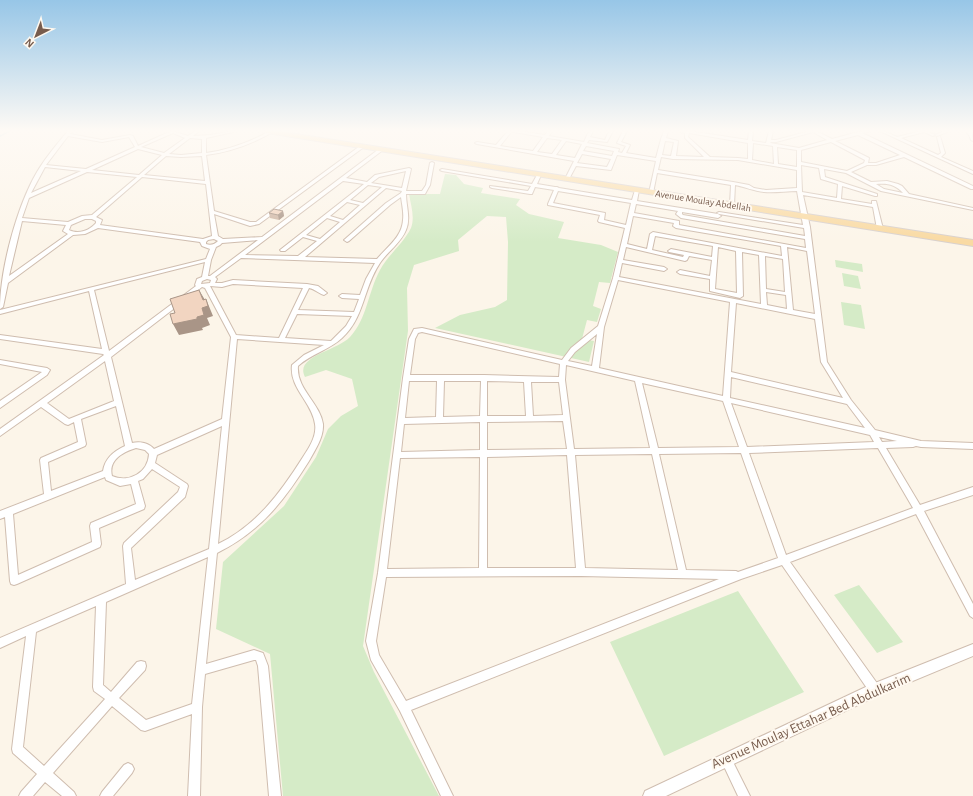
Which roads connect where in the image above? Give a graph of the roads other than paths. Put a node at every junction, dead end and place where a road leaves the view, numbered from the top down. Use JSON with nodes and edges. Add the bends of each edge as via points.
{"nodes":[{"id":1,"x":42,"y":168,"type":"edge"},
{"id":2,"x":75,"y":168,"type":"edge"},
{"id":3,"x":149,"y":168,"type":"edge"},
{"id":4,"x":206,"y":168,"type":"edge"},
{"id":5,"x":332,"y":168,"type":"edge"},
{"id":6,"x":357,"y":168,"type":"edge"},
{"id":7,"x":431,"y":168,"type":"edge"},
{"id":8,"x":496,"y":168,"type":"edge"},
{"id":9,"x":572,"y":168,"type":"edge"},
{"id":10,"x":794,"y":168,"type":"edge"},
{"id":11,"x":821,"y":168,"type":"edge"},
{"id":12,"x":827,"y":168,"type":"edge"},
{"id":13,"x":856,"y":168,"type":"edge"},
{"id":14,"x":931,"y":168,"type":"edge"},
{"id":15,"x":962,"y":168,"type":"edge"},
{"id":16,"x":87,"y":169,"type":"junction"},
{"id":17,"x":799,"y":169,"type":"joint"},
{"id":18,"x":442,"y":170,"type":"dead end"},
{"id":19,"x":655,"y":171,"type":"joint"},
{"id":20,"x":847,"y":172,"type":"junction"},
{"id":21,"x":973,"y":173,"type":"edge"},
{"id":22,"x":141,"y":175,"type":"junction"},
{"id":23,"x":539,"y":175,"type":"junction"},
{"id":24,"x":342,"y":179,"type":"junction"},
{"id":25,"x":567,"y":179,"type":"junction"},
{"id":26,"x":208,"y":183,"type":"junction"},
{"id":27,"x":733,"y":183,"type":"junction"},
{"id":28,"x":367,"y":184,"type":"junction"},
{"id":29,"x":840,"y":184,"type":"junction"},
{"id":30,"x":870,"y":184,"type":"junction"},
{"id":31,"x":534,"y":185,"type":"junction"},
{"id":32,"x":385,"y":187,"type":"junction"},
{"id":33,"x":492,"y":187,"type":"dead end"},
{"id":34,"x":557,"y":188,"type":"junction"},
{"id":35,"x":878,"y":188,"type":"junction"},
{"id":36,"x":973,"y":188,"type":"edge"},
{"id":37,"x":637,"y":190,"type":"junction"},
{"id":38,"x":800,"y":191,"type":"junction"},
{"id":39,"x":404,"y":192,"type":"junction"},
{"id":40,"x":651,"y":193,"type":"junction"},
{"id":41,"x":875,"y":195,"type":"junction"},
{"id":42,"x":28,"y":196,"type":"junction"},
{"id":43,"x":908,"y":196,"type":"junction"},
{"id":44,"x":839,"y":199,"type":"junction"},
{"id":45,"x":346,"y":200,"type":"junction"},
{"id":46,"x":635,"y":201,"type":"junction"},
{"id":47,"x":707,"y":202,"type":"junction"},
{"id":48,"x":720,"y":204,"type":"junction"},
{"id":49,"x":364,"y":206,"type":"junction"},
{"id":50,"x":732,"y":206,"type":"junction"},
{"id":51,"x":874,"y":206,"type":"junction"},
{"id":52,"x":680,"y":209,"type":"junction"},
{"id":53,"x":973,"y":209,"type":"edge"},
{"id":54,"x":213,"y":212,"type":"junction"},
{"id":55,"x":705,"y":213,"type":"junction"},
{"id":56,"x":631,"y":214,"type":"junction"},
{"id":57,"x":719,"y":214,"type":"junction"},
{"id":58,"x":326,"y":216,"type":"junction"},
{"id":59,"x":92,"y":217,"type":"junction"},
{"id":60,"x":805,"y":217,"type":"junction"},
{"id":61,"x":21,"y":219,"type":"junction"},
{"id":62,"x":344,"y":222,"type":"junction"},
{"id":63,"x":717,"y":222,"type":"junction"},
{"id":64,"x":69,"y":224,"type":"junction"},
{"id":65,"x":96,"y":226,"type":"junction"},
{"id":66,"x":628,"y":227,"type":"junction"},
{"id":67,"x":807,"y":228,"type":"junction"},
{"id":68,"x":880,"y":229,"type":"junction"},
{"id":69,"x":72,"y":234,"type":"junction"},
{"id":70,"x":302,"y":235,"type":"junction"},
{"id":71,"x":215,"y":237,"type":"junction"},
{"id":72,"x":263,"y":238,"type":"junction"},
{"id":73,"x":673,"y":238,"type":"junction"},
{"id":74,"x":744,"y":238,"type":"junction"},
{"id":75,"x":808,"y":238,"type":"junction"},
{"id":76,"x":321,"y":240,"type":"junction"},
{"id":77,"x":347,"y":240,"type":"dead end"},
{"id":78,"x":204,"y":241,"type":"junction"},
{"id":79,"x":221,"y":241,"type":"junction"},
{"id":80,"x":693,"y":241,"type":"junction"},
{"id":81,"x":757,"y":241,"type":"junction"},
{"id":82,"x":973,"y":243,"type":"edge"},
{"id":83,"x":624,"y":245,"type":"junction"},
{"id":84,"x":716,"y":245,"type":"junction"},
{"id":85,"x":784,"y":245,"type":"junction"},
{"id":86,"x":213,"y":247,"type":"junction"},
{"id":87,"x":283,"y":250,"type":"dead end"},
{"id":88,"x":649,"y":250,"type":"junction"},
{"id":89,"x":741,"y":250,"type":"junction"},
{"id":90,"x":810,"y":250,"type":"junction"},
{"id":91,"x":670,"y":253,"type":"junction"},
{"id":92,"x":760,"y":253,"type":"junction"},
{"id":93,"x":689,"y":254,"type":"junction"},
{"id":94,"x":239,"y":256,"type":"junction"},
{"id":95,"x":300,"y":258,"type":"junction"},
{"id":96,"x":786,"y":258,"type":"junction"},
{"id":97,"x":715,"y":259,"type":"junction"},
{"id":98,"x":208,"y":260,"type":"junction"},
{"id":99,"x":379,"y":260,"type":"junction"},
{"id":100,"x":620,"y":261,"type":"junction"},
{"id":101,"x":664,"y":269,"type":"dead end"},
{"id":102,"x":680,"y":272,"type":"dead end"},
{"id":103,"x":205,"y":277,"type":"junction"},
{"id":104,"x":616,"y":278,"type":"junction"},
{"id":105,"x":713,"y":278,"type":"junction"},
{"id":106,"x":5,"y":282,"type":"junction"},
{"id":107,"x":222,"y":285,"type":"junction"},
{"id":108,"x":307,"y":286,"type":"junction"},
{"id":109,"x":209,"y":287,"type":"junction"},
{"id":110,"x":91,"y":289,"type":"junction"},
{"id":111,"x":763,"y":290,"type":"junction"},
{"id":112,"x":324,"y":293,"type":"dead end"},
{"id":113,"x":189,"y":294,"type":"junction"},
{"id":114,"x":789,"y":294,"type":"junction"},
{"id":115,"x":342,"y":296,"type":"dead end"},
{"id":116,"x":363,"y":297,"type":"junction"},
{"id":117,"x":738,"y":300,"type":"junction"},
{"id":118,"x":0,"y":307,"type":"edge"},
{"id":119,"x":764,"y":307,"type":"junction"},
{"id":120,"x":0,"y":312,"type":"edge"},
{"id":121,"x":294,"y":312,"type":"junction"},
{"id":122,"x":790,"y":312,"type":"junction"},
{"id":123,"x":357,"y":314,"type":"junction"},
{"id":124,"x":818,"y":317,"type":"junction"},
{"id":125,"x":600,"y":327,"type":"junction"},
{"id":126,"x":0,"y":337,"type":"edge"},
{"id":127,"x":234,"y":337,"type":"junction"},
{"id":128,"x":280,"y":340,"type":"junction"},
{"id":129,"x":332,"y":343,"type":"junction"},
{"id":130,"x":107,"y":354,"type":"junction"},
{"id":131,"x":0,"y":362,"type":"edge"},
{"id":132,"x":563,"y":363,"type":"junction"},
{"id":133,"x":596,"y":370,"type":"junction"},
{"id":134,"x":727,"y":374,"type":"junction"},
{"id":135,"x":406,"y":378,"type":"junction"},
{"id":136,"x":441,"y":378,"type":"junction"},
{"id":137,"x":484,"y":378,"type":"junction"},
{"id":138,"x":527,"y":379,"type":"junction"},
{"id":139,"x":562,"y":380,"type":"junction"},
{"id":140,"x":638,"y":380,"type":"junction"},
{"id":141,"x":726,"y":400,"type":"junction"},
{"id":142,"x":118,"y":402,"type":"junction"},
{"id":143,"x":849,"y":402,"type":"junction"},
{"id":144,"x":41,"y":403,"type":"junction"},
{"id":145,"x":0,"y":404,"type":"edge"},
{"id":146,"x":77,"y":418,"type":"junction"},
{"id":147,"x":530,"y":418,"type":"junction"},
{"id":148,"x":567,"y":418,"type":"junction"},
{"id":149,"x":483,"y":419,"type":"junction"},
{"id":150,"x":439,"y":420,"type":"junction"},
{"id":151,"x":225,"y":421,"type":"junction"},
{"id":152,"x":401,"y":421,"type":"junction"},
{"id":153,"x":872,"y":432,"type":"junction"},
{"id":154,"x":0,"y":433,"type":"edge"},
{"id":155,"x":921,"y":444,"type":"junction"},
{"id":156,"x":880,"y":445,"type":"junction"},
{"id":157,"x":973,"y":446,"type":"edge"},
{"id":158,"x":129,"y":447,"type":"junction"},
{"id":159,"x":745,"y":450,"type":"junction"},
{"id":160,"x":656,"y":451,"type":"junction"},
{"id":161,"x":572,"y":452,"type":"junction"},
{"id":162,"x":484,"y":453,"type":"junction"},
{"id":163,"x":154,"y":454,"type":"junction"},
{"id":164,"x":397,"y":455,"type":"junction"},
{"id":165,"x":152,"y":465,"type":"junction"},
{"id":166,"x":107,"y":473,"type":"junction"},
{"id":167,"x":134,"y":479,"type":"junction"},
{"id":168,"x":973,"y":491,"type":"edge"},
{"id":169,"x":48,"y":496,"type":"junction"},
{"id":170,"x":918,"y":508,"type":"junction"},
{"id":171,"x":9,"y":512,"type":"junction"},
{"id":172,"x":0,"y":515,"type":"edge"},
{"id":173,"x":213,"y":552,"type":"junction"},
{"id":174,"x":784,"y":560,"type":"junction"},
{"id":175,"x":483,"y":572,"type":"junction"},
{"id":176,"x":581,"y":572,"type":"junction"},
{"id":177,"x":382,"y":573,"type":"junction"},
{"id":178,"x":683,"y":574,"type":"junction"},
{"id":179,"x":741,"y":575,"type":"junction"},
{"id":180,"x":132,"y":587,"type":"junction"},
{"id":181,"x":102,"y":600,"type":"junction"},
{"id":182,"x":973,"y":613,"type":"edge"},
{"id":183,"x":32,"y":629,"type":"junction"},
{"id":184,"x":0,"y":642,"type":"edge"},
{"id":185,"x":973,"y":650,"type":"edge"},
{"id":186,"x":141,"y":666,"type":"dead end"},
{"id":187,"x":200,"y":671,"type":"junction"},
{"id":188,"x":874,"y":690,"type":"junction"},
{"id":189,"x":112,"y":699,"type":"junction"},
{"id":190,"x":197,"y":707,"type":"junction"},
{"id":191,"x":404,"y":707,"type":"junction"},
{"id":192,"x":726,"y":760,"type":"junction"},
{"id":193,"x":128,"y":769,"type":"dead end"},
{"id":194,"x":45,"y":774,"type":"junction"},
{"id":195,"x":25,"y":796,"type":"edge"},
{"id":196,"x":70,"y":796,"type":"edge"},
{"id":197,"x":106,"y":796,"type":"edge"},
{"id":198,"x":194,"y":796,"type":"edge"},
{"id":199,"x":275,"y":796,"type":"edge"},
{"id":200,"x":447,"y":796,"type":"edge"},
{"id":201,"x":650,"y":796,"type":"edge"},
{"id":202,"x":744,"y":796,"type":"edge"}],
"edges":[{"from":1,"to":42,"type":"street"},
{"from":2,"to":16,"type":"street"},
{"from":3,"to":22,"type":"street"},
{"from":4,"to":26,"type":"street"},
{"from":5,"to":54,"type":"street","via":[[259,222],[250,224]]},
{"from":6,"to":24,"type":"street"},
{"from":7,"to":39,"type":"street","via":[[428,185],[423,192]]},
{"from":8,"to":23,"type":"main road","name":"Avenue Moulay Abdellah"},
{"from":9,"to":25,"type":"street"},
{"from":10,"to":17,"type":"street"},
{"from":11,"to":29,"type":"street","via":[[822,177]]},
{"from":12,"to":20,"type":"street"},
{"from":13,"to":20,"type":"street"},
{"from":14,"to":36,"type":"street"},
{"from":15,"to":21,"type":"street"},
{"from":16,"to":22,"type":"street"},
{"from":16,"to":42,"type":"street"},
{"from":17,"to":38,"type":"street"},
{"from":18,"to":31,"type":"street"},
{"from":19,"to":27,"type":"street"},
{"from":19,"to":40,"type":"street"},
{"from":20,"to":30,"type":"street"},
{"from":22,"to":26,"type":"street"},
{"from":22,"to":59,"type":"street"},
{"from":23,"to":25,"type":"main road","name":"Avenue Moulay Abdellah"},
{"from":23,"to":31,"type":"street"},
{"from":24,"to":28,"type":"street"},
{"from":24,"to":72,"type":"street"},
{"from":25,"to":37,"type":"main road","name":"Avenue Moulay Abdellah"},
{"from":26,"to":54,"type":"street"},
{"from":27,"to":38,"type":"street","via":[[759,191]]},
{"from":27,"to":50,"type":"street"},
{"from":28,"to":32,"type":"street"},
{"from":28,"to":39,"type":"street","via":[[377,176],[409,169]]},
{"from":28,"to":45,"type":"street"},
{"from":29,"to":41,"type":"street"},
{"from":29,"to":44,"type":"street"},
{"from":30,"to":35,"type":"street"},
{"from":30,"to":43,"type":"street","via":[[895,184],[904,189]]},
{"from":31,"to":33,"type":"street","via":[[530,193]]},
{"from":31,"to":34,"type":"street"},
{"from":32,"to":39,"type":"street"},
{"from":32,"to":49,"type":"street"},
{"from":34,"to":46,"type":"street"},
{"from":34,"to":66,"type":"street","via":[[550,204],[603,214],[601,221]]},
{"from":35,"to":41,"type":"street"},
{"from":35,"to":43,"type":"street"},
{"from":37,"to":40,"type":"main road","name":"Avenue Moulay Abdellah"},
{"from":37,"to":46,"type":"street"},
{"from":38,"to":44,"type":"street"},
{"from":38,"to":60,"type":"street"},
{"from":39,"to":77,"type":"street"},
{"from":39,"to":99,"type":"street","via":[[407,219],[405,228]]},
{"from":40,"to":47,"type":"main road","name":"Avenue Moulay Abdellah"},
{"from":41,"to":51,"type":"street"},
{"from":42,"to":61,"type":"street"},
{"from":43,"to":53,"type":"street"},
{"from":44,"to":51,"type":"street"},
{"from":45,"to":49,"type":"street"},
{"from":45,"to":58,"type":"street"},
{"from":46,"to":52,"type":"street"},
{"from":46,"to":56,"type":"street"},
{"from":47,"to":48,"type":"main road","name":"Avenue Moulay Abdellah"},
{"from":47,"to":55,"type":"street"},
{"from":48,"to":50,"type":"main road","name":"Avenue Moulay Abdellah"},
{"from":48,"to":57,"type":"street"},
{"from":49,"to":62,"type":"street"},
{"from":50,"to":60,"type":"main road","name":"Avenue Moulay Abdellah"},
{"from":51,"to":68,"type":"street"},
{"from":52,"to":55,"type":"street"},
{"from":52,"to":63,"type":"street","via":[[681,216]]},
{"from":54,"to":71,"type":"street"},
{"from":55,"to":57,"type":"street"},
{"from":56,"to":66,"type":"street"},
{"from":56,"to":74,"type":"street","via":[[677,222],[676,226]]},
{"from":57,"to":63,"type":"street"},
{"from":57,"to":67,"type":"street"},
{"from":58,"to":62,"type":"street"},
{"from":58,"to":70,"type":"street"},
{"from":59,"to":64,"type":"street","via":[[80,218]]},
{"from":59,"to":65,"type":"street","via":[[99,220]]},
{"from":60,"to":67,"type":"street"},
{"from":60,"to":68,"type":"main road","name":"Avenue Moulay Abdellah"},
{"from":61,"to":64,"type":"street"},
{"from":61,"to":106,"type":"street"},
{"from":62,"to":76,"type":"street"},
{"from":63,"to":75,"type":"street"},
{"from":64,"to":69,"type":"street","via":[[66,231]]},
{"from":65,"to":69,"type":"street","via":[[85,232]]},
{"from":65,"to":78,"type":"street"},
{"from":66,"to":83,"type":"street"},
{"from":67,"to":75,"type":"street"},
{"from":68,"to":82,"type":"main road","name":"Avenue Moulay Abdellah"},
{"from":69,"to":106,"type":"street"},
{"from":70,"to":76,"type":"street"},
{"from":70,"to":87,"type":"street"},
{"from":71,"to":78,"type":"street"},
{"from":71,"to":79,"type":"street"},
{"from":72,"to":79,"type":"street"},
{"from":72,"to":94,"type":"street"},
{"from":73,"to":80,"type":"street"},
{"from":73,"to":88,"type":"street","via":[[652,234]]},
{"from":73,"to":91,"type":"street"},
{"from":74,"to":81,"type":"street"},
{"from":74,"to":89,"type":"street"},
{"from":75,"to":90,"type":"street"},
{"from":76,"to":95,"type":"street"},
{"from":78,"to":86,"type":"street","via":[[205,246]]},
{"from":79,"to":86,"type":"street"},
{"from":80,"to":84,"type":"street"},
{"from":80,"to":93,"type":"street"},
{"from":81,"to":85,"type":"street"},
{"from":81,"to":92,"type":"street"},
{"from":83,"to":88,"type":"street"},
{"from":83,"to":100,"type":"street"},
{"from":84,"to":89,"type":"street"},
{"from":84,"to":97,"type":"street"},
{"from":85,"to":90,"type":"street"},
{"from":85,"to":96,"type":"street"},
{"from":86,"to":98,"type":"street"},
{"from":88,"to":91,"type":"street","via":[[648,252]]},
{"from":89,"to":92,"type":"street"},
{"from":89,"to":117,"type":"street"},
{"from":90,"to":124,"type":"street"},
{"from":91,"to":93,"type":"street","via":[[686,259]]},
{"from":92,"to":96,"type":"street"},
{"from":92,"to":111,"type":"street"},
{"from":93,"to":97,"type":"street"},
{"from":94,"to":95,"type":"street"},
{"from":94,"to":109,"type":"street"},
{"from":95,"to":99,"type":"street"},
{"from":96,"to":114,"type":"street"},
{"from":97,"to":105,"type":"street"},
{"from":98,"to":103,"type":"street"},
{"from":98,"to":110,"type":"street"},
{"from":99,"to":116,"type":"street"},
{"from":100,"to":101,"type":"street"},
{"from":100,"to":104,"type":"street"},
{"from":102,"to":105,"type":"street"},
{"from":103,"to":109,"type":"street"},
{"from":103,"to":109,"type":"street","via":[[198,282]]},
{"from":104,"to":117,"type":"street"},
{"from":104,"to":125,"type":"street"},
{"from":105,"to":117,"type":"street","via":[[713,290]]},
{"from":106,"to":118,"type":"street"},
{"from":107,"to":108,"type":"street","via":[[233,282]]},
{"from":107,"to":109,"type":"street"},
{"from":107,"to":109,"type":"street"},
{"from":108,"to":112,"type":"street","via":[[316,287]]},
{"from":108,"to":121,"type":"street"},
{"from":109,"to":113,"type":"street"},
{"from":109,"to":113,"type":"street"},
{"from":109,"to":127,"type":"street"},
{"from":110,"to":120,"type":"street"},
{"from":110,"to":130,"type":"street"},
{"from":111,"to":114,"type":"street"},
{"from":111,"to":119,"type":"street"},
{"from":113,"to":130,"type":"street"},
{"from":114,"to":122,"type":"street"},
{"from":115,"to":116,"type":"street"},
{"from":116,"to":123,"type":"street"},
{"from":117,"to":119,"type":"street"},
{"from":117,"to":134,"type":"street"},
{"from":119,"to":122,"type":"street"},
{"from":121,"to":123,"type":"street"},
{"from":121,"to":128,"type":"street"},
{"from":122,"to":124,"type":"street"},
{"from":123,"to":129,"type":"street","via":[[351,326]]},
{"from":124,"to":143,"type":"street","via":[[824,362]]},
{"from":125,"to":132,"type":"street","via":[[573,350]]},
{"from":125,"to":133,"type":"street"},
{"from":126,"to":130,"type":"street"},
{"from":127,"to":128,"type":"street"},
{"from":127,"to":151,"type":"street"},
{"from":128,"to":129,"type":"street"},
{"from":129,"to":173,"type":"street","via":[[294,365],[294,376],[319,421],[313,447],[294,480],[266,514],[232,543]]},
{"from":130,"to":142,"type":"street"},
{"from":130,"to":144,"type":"street"},
{"from":131,"to":145,"type":"street","via":[[47,370]]},
{"from":132,"to":133,"type":"street"},
{"from":132,"to":135,"type":"street","via":[[422,330],[416,331],[412,339]]},
{"from":132,"to":139,"type":"street"},
{"from":133,"to":140,"type":"street"},
{"from":134,"to":141,"type":"street"},
{"from":134,"to":143,"type":"street"},
{"from":135,"to":136,"type":"street"},
{"from":135,"to":152,"type":"street"},
{"from":136,"to":137,"type":"street"},
{"from":136,"to":150,"type":"street"},
{"from":137,"to":138,"type":"street"},
{"from":137,"to":149,"type":"street"},
{"from":138,"to":139,"type":"street"},
{"from":138,"to":147,"type":"street"},
{"from":139,"to":148,"type":"street"},
{"from":140,"to":141,"type":"street"},
{"from":140,"to":160,"type":"street"},
{"from":141,"to":153,"type":"street"},
{"from":141,"to":159,"type":"street"},
{"from":142,"to":146,"type":"street"},
{"from":142,"to":158,"type":"street"},
{"from":143,"to":153,"type":"street"},
{"from":144,"to":146,"type":"street","via":[[68,422]]},
{"from":144,"to":154,"type":"street"},
{"from":146,"to":169,"type":"street","via":[[82,444],[44,460]]},
{"from":147,"to":148,"type":"street"},
{"from":147,"to":149,"type":"street"},
{"from":148,"to":161,"type":"street"},
{"from":149,"to":150,"type":"street"},
{"from":149,"to":162,"type":"street"},
{"from":150,"to":152,"type":"street"},
{"from":151,"to":163,"type":"street"},
{"from":151,"to":173,"type":"street"},
{"from":152,"to":164,"type":"street"},
{"from":153,"to":155,"type":"street"},
{"from":153,"to":156,"type":"street"},
{"from":155,"to":156,"type":"street"},
{"from":155,"to":157,"type":"street"},
{"from":156,"to":159,"type":"street"},
{"from":156,"to":170,"type":"street"},
{"from":158,"to":163,"type":"street","via":[[148,447]]},
{"from":158,"to":166,"type":"street","via":[[115,455],[107,467]]},
{"from":159,"to":160,"type":"street"},
{"from":159,"to":174,"type":"street"},
{"from":160,"to":161,"type":"street"},
{"from":160,"to":178,"type":"street"},
{"from":161,"to":162,"type":"street"},
{"from":161,"to":176,"type":"street"},
{"from":162,"to":164,"type":"street"},
{"from":162,"to":175,"type":"street"},
{"from":163,"to":165,"type":"street"},
{"from":164,"to":177,"type":"street"},
{"from":165,"to":167,"type":"street","via":[[142,476]]},
{"from":165,"to":180,"type":"street","via":[[184,486],[182,494],[127,546]]},
{"from":166,"to":167,"type":"street","via":[[113,481],[127,482]]},
{"from":166,"to":169,"type":"street"},
{"from":167,"to":171,"type":"street","via":[[141,506],[94,526],[97,544],[14,581]]},
{"from":168,"to":170,"type":"street"},
{"from":169,"to":171,"type":"street"},
{"from":170,"to":174,"type":"street"},
{"from":170,"to":182,"type":"street"},
{"from":171,"to":172,"type":"street"},
{"from":173,"to":180,"type":"street"},
{"from":173,"to":187,"type":"street"},
{"from":174,"to":179,"type":"street"},
{"from":174,"to":188,"type":"street"},
{"from":175,"to":176,"type":"street"},
{"from":175,"to":177,"type":"street"},
{"from":176,"to":178,"type":"street"},
{"from":177,"to":191,"type":"street","via":[[371,641],[374,656]]},
{"from":178,"to":179,"type":"street"},
{"from":179,"to":191,"type":"street"},
{"from":180,"to":181,"type":"street"},
{"from":181,"to":183,"type":"street"},
{"from":181,"to":189,"type":"street","via":[[98,687]]},
{"from":183,"to":184,"type":"street"},
{"from":183,"to":194,"type":"street","via":[[17,749]]},
{"from":185,"to":188,"type":"street","name":"Avenue Moulay Ettahar Bed Abdulkarim"},
{"from":186,"to":189,"type":"street"},
{"from":187,"to":190,"type":"street"},
{"from":187,"to":199,"type":"street","via":[[254,655],[260,656]]},
{"from":188,"to":192,"type":"street","name":"Avenue Moulay Ettahar Bed Abdulkarim"},
{"from":189,"to":190,"type":"street","via":[[145,726]]},
{"from":189,"to":194,"type":"street"},
{"from":190,"to":198,"type":"street"},
{"from":191,"to":200,"type":"street"},
{"from":192,"to":201,"type":"street","name":"Avenue Moulay Ettahar Bed Abdulkarim"},
{"from":192,"to":202,"type":"street"},
{"from":193,"to":197,"type":"street"},
{"from":194,"to":195,"type":"street"},
{"from":194,"to":196,"type":"street"}]}
